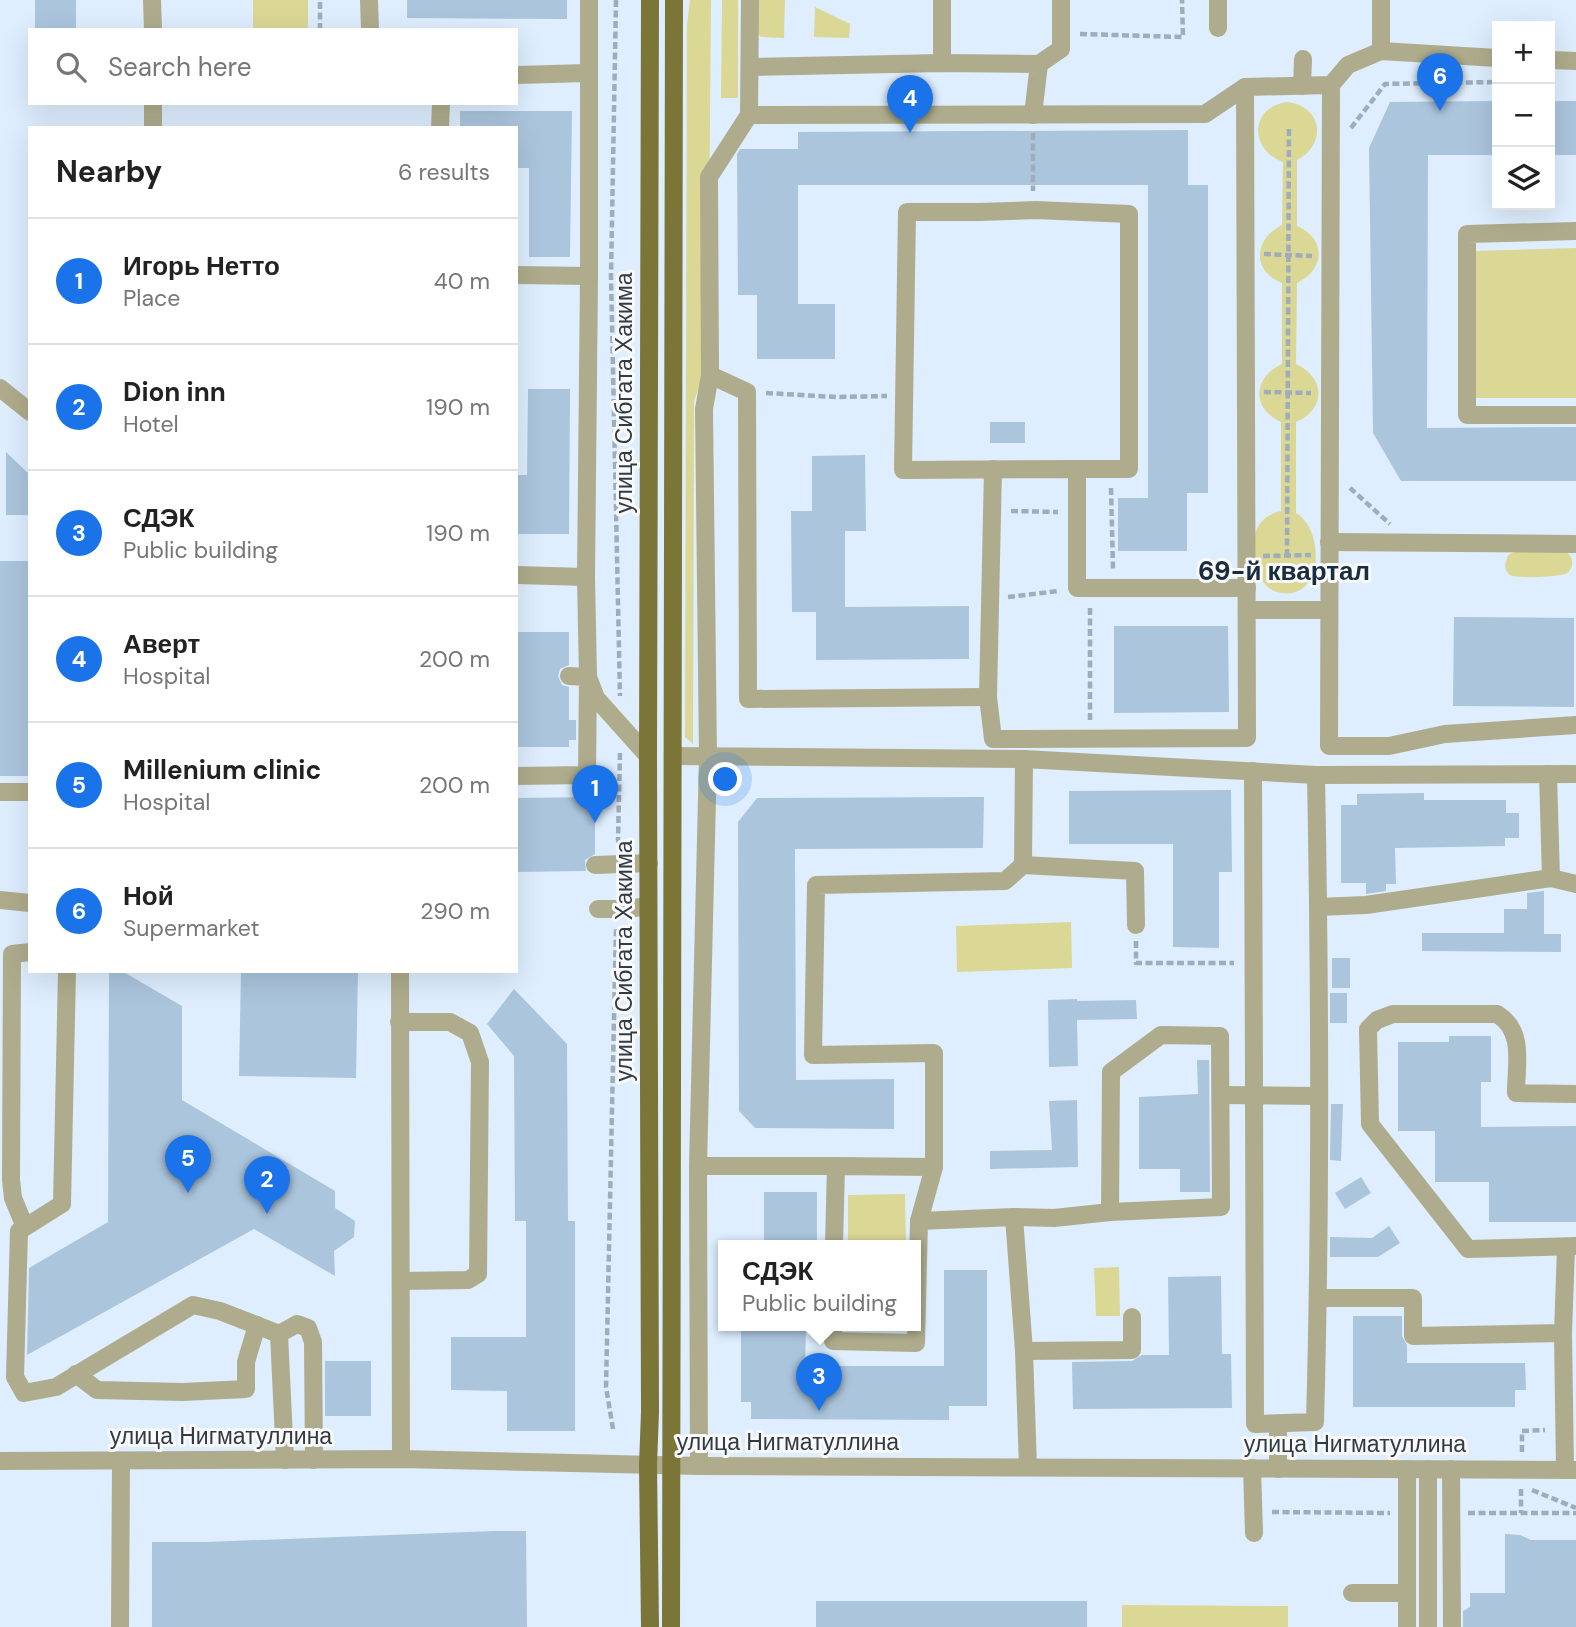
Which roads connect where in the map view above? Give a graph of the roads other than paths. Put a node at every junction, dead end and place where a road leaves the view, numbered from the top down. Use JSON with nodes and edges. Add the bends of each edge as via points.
{"nodes":[{"id":1,"x":152,"y":0,"type":"edge"},
{"id":2,"x":369,"y":0,"type":"edge"},
{"id":3,"x":589,"y":0,"type":"edge"},
{"id":4,"x":650,"y":0,"type":"edge"},
{"id":5,"x":674,"y":0,"type":"edge"},
{"id":6,"x":750,"y":0,"type":"edge"},
{"id":7,"x":942,"y":0,"type":"edge"},
{"id":8,"x":1061,"y":0,"type":"edge"},
{"id":9,"x":1218,"y":0,"type":"edge"},
{"id":10,"x":1381,"y":0,"type":"edge"},
{"id":11,"x":153,"y":28,"type":"edge"},
{"id":12,"x":370,"y":28,"type":"edge"},
{"id":13,"x":1218,"y":28,"type":"dead end"},
{"id":14,"x":1381,"y":51,"type":"junction"},
{"id":15,"x":1492,"y":58,"type":"edge"},
{"id":16,"x":1303,"y":59,"type":"dead end"},
{"id":17,"x":1555,"y":60,"type":"edge"},
{"id":18,"x":1576,"y":61,"type":"edge"},
{"id":19,"x":942,"y":63,"type":"junction"},
{"id":20,"x":1039,"y":64,"type":"junction"},
{"id":21,"x":751,"y":67,"type":"junction"},
{"id":22,"x":587,"y":73,"type":"junction"},
{"id":23,"x":518,"y":75,"type":"edge"},
{"id":24,"x":1331,"y":85,"type":"junction"},
{"id":25,"x":1302,"y":86,"type":"junction"},
{"id":26,"x":1245,"y":87,"type":"junction"},
{"id":27,"x":153,"y":105,"type":"edge"},
{"id":28,"x":441,"y":105,"type":"edge"},
{"id":29,"x":749,"y":115,"type":"junction"},
{"id":30,"x":1032,"y":115,"type":"junction"},
{"id":31,"x":153,"y":126,"type":"edge"},
{"id":32,"x":440,"y":126,"type":"edge"},
{"id":33,"x":1576,"y":231,"type":"edge"},
{"id":34,"x":518,"y":275,"type":"edge"},
{"id":35,"x":589,"y":276,"type":"junction"},
{"id":36,"x":710,"y":375,"type":"junction"},
{"id":37,"x":0,"y":388,"type":"edge"},
{"id":38,"x":28,"y":410,"type":"edge"},
{"id":39,"x":1576,"y":415,"type":"edge"},
{"id":40,"x":992,"y":469,"type":"junction"},
{"id":41,"x":1077,"y":469,"type":"junction"},
{"id":42,"x":1576,"y":544,"type":"edge"},
{"id":43,"x":1329,"y":548,"type":"junction"},
{"id":44,"x":518,"y":575,"type":"edge"},
{"id":45,"x":586,"y":577,"type":"junction"},
{"id":46,"x":1247,"y":588,"type":"junction"},
{"id":47,"x":1247,"y":610,"type":"junction"},
{"id":48,"x":1329,"y":610,"type":"junction"},
{"id":49,"x":569,"y":676,"type":"dead end"},
{"id":50,"x":588,"y":677,"type":"junction"},
{"id":51,"x":988,"y":697,"type":"junction"},
{"id":52,"x":1576,"y":725,"type":"edge"},
{"id":53,"x":648,"y":756,"type":"junction"},
{"id":54,"x":673,"y":756,"type":"junction"},
{"id":55,"x":708,"y":757,"type":"junction"},
{"id":56,"x":1024,"y":760,"type":"junction"},
{"id":57,"x":1253,"y":771,"type":"junction"},
{"id":58,"x":1576,"y":774,"type":"edge"},
{"id":59,"x":1315,"y":775,"type":"junction"},
{"id":60,"x":1548,"y":775,"type":"junction"},
{"id":61,"x":518,"y":776,"type":"edge"},
{"id":62,"x":0,"y":792,"type":"edge"},
{"id":63,"x":28,"y":792,"type":"edge"},
{"id":64,"x":649,"y":863,"type":"junction"},
{"id":65,"x":595,"y":865,"type":"dead end"},
{"id":66,"x":1023,"y":865,"type":"junction"},
{"id":67,"x":1551,"y":878,"type":"junction"},
{"id":68,"x":1576,"y":884,"type":"edge"},
{"id":69,"x":0,"y":900,"type":"edge"},
{"id":70,"x":28,"y":903,"type":"edge"},
{"id":71,"x":648,"y":906,"type":"junction"},
{"id":72,"x":1318,"y":908,"type":"junction"},
{"id":73,"x":598,"y":909,"type":"dead end"},
{"id":74,"x":1136,"y":925,"type":"road end"},
{"id":75,"x":28,"y":952,"type":"edge"},
{"id":76,"x":67,"y":973,"type":"edge"},
{"id":77,"x":400,"y":973,"type":"edge"},
{"id":78,"x":399,"y":1021,"type":"junction"},
{"id":79,"x":1576,"y":1094,"type":"edge"},
{"id":80,"x":1254,"y":1095,"type":"junction"},
{"id":81,"x":1222,"y":1096,"type":"junction"},
{"id":82,"x":1318,"y":1097,"type":"junction"},
{"id":83,"x":698,"y":1166,"type":"junction"},
{"id":84,"x":836,"y":1166,"type":"junction"},
{"id":85,"x":933,"y":1167,"type":"junction"},
{"id":86,"x":1110,"y":1212,"type":"junction"},
{"id":87,"x":1014,"y":1217,"type":"junction"},
{"id":88,"x":919,"y":1220,"type":"junction"},
{"id":89,"x":25,"y":1227,"type":"junction"},
{"id":90,"x":834,"y":1240,"type":"edge"},
{"id":91,"x":919,"y":1240,"type":"edge"},
{"id":92,"x":1571,"y":1247,"type":"edge"},
{"id":93,"x":401,"y":1281,"type":"junction"},
{"id":94,"x":1318,"y":1298,"type":"junction"},
{"id":95,"x":1132,"y":1317,"type":"dead end"},
{"id":96,"x":257,"y":1325,"type":"junction"},
{"id":97,"x":833,"y":1331,"type":"edge"},
{"id":98,"x":916,"y":1331,"type":"edge"},
{"id":99,"x":1563,"y":1333,"type":"junction"},
{"id":100,"x":279,"y":1334,"type":"junction"},
{"id":101,"x":1024,"y":1351,"type":"junction"},
{"id":102,"x":76,"y":1374,"type":"junction"},
{"id":103,"x":1278,"y":1424,"type":"junction"},
{"id":104,"x":401,"y":1459,"type":"junction"},
{"id":105,"x":285,"y":1460,"type":"junction"},
{"id":106,"x":314,"y":1460,"type":"junction"},
{"id":107,"x":0,"y":1461,"type":"edge"},
{"id":108,"x":121,"y":1461,"type":"junction"},
{"id":109,"x":648,"y":1465,"type":"junction"},
{"id":110,"x":672,"y":1466,"type":"junction"},
{"id":111,"x":699,"y":1466,"type":"junction"},
{"id":112,"x":1028,"y":1467,"type":"junction"},
{"id":113,"x":1252,"y":1468,"type":"junction"},
{"id":114,"x":1278,"y":1469,"type":"junction"},
{"id":115,"x":1407,"y":1469,"type":"junction"},
{"id":116,"x":1428,"y":1469,"type":"junction"},
{"id":117,"x":1451,"y":1469,"type":"junction"},
{"id":118,"x":1571,"y":1470,"type":"edge"},
{"id":119,"x":1254,"y":1533,"type":"dead end"},
{"id":120,"x":1352,"y":1593,"type":"dead end"},
{"id":121,"x":1407,"y":1593,"type":"junction"},
{"id":122,"x":120,"y":1627,"type":"edge"},
{"id":123,"x":650,"y":1627,"type":"edge"},
{"id":124,"x":671,"y":1627,"type":"edge"},
{"id":125,"x":1407,"y":1627,"type":"edge"},
{"id":126,"x":1428,"y":1627,"type":"edge"},
{"id":127,"x":1452,"y":1627,"type":"edge"}],
"edges":[{"from":1,"to":11,"type":"street"},
{"from":2,"to":12,"type":"street"},
{"from":3,"to":22,"type":"street"},
{"from":4,"to":53,"type":"main road","name":"улица Сибгата Хакима"},
{"from":5,"to":54,"type":"main road"},
{"from":6,"to":21,"type":"street"},
{"from":7,"to":19,"type":"street"},
{"from":8,"to":20,"type":"street","via":[[1061,49]]},
{"from":9,"to":13,"type":"street"},
{"from":10,"to":14,"type":"street"},
{"from":14,"to":15,"type":"street"},
{"from":14,"to":24,"type":"street","via":[[1348,65]]},
{"from":16,"to":25,"type":"street"},
{"from":17,"to":18,"type":"street"},
{"from":19,"to":20,"type":"street"},
{"from":19,"to":21,"type":"street"},
{"from":20,"to":30,"type":"street"},
{"from":21,"to":29,"type":"street"},
{"from":22,"to":23,"type":"street"},
{"from":22,"to":35,"type":"street"},
{"from":24,"to":25,"type":"street"},
{"from":24,"to":43,"type":"street"},
{"from":25,"to":26,"type":"street"},
{"from":26,"to":30,"type":"street","via":[[1205,114]]},
{"from":26,"to":46,"type":"street"},
{"from":27,"to":31,"type":"street"},
{"from":28,"to":32,"type":"street"},
{"from":29,"to":30,"type":"street"},
{"from":29,"to":36,"type":"street","via":[[709,177]]},
{"from":33,"to":39,"type":"street","via":[[1467,234],[1467,415]]},
{"from":34,"to":35,"type":"street"},
{"from":35,"to":45,"type":"street"},
{"from":36,"to":51,"type":"street","via":[[747,392],[748,699]]},
{"from":36,"to":55,"type":"street","via":[[704,409]]},
{"from":37,"to":38,"type":"street"},
{"from":40,"to":41,"type":"street"},
{"from":40,"to":41,"type":"street","via":[[904,470],[907,212],[1129,214],[1129,469]]},
{"from":40,"to":51,"type":"street"},
{"from":41,"to":46,"type":"street","via":[[1084,588]]},
{"from":42,"to":43,"type":"street","via":[[1412,543]]},
{"from":43,"to":48,"type":"street"},
{"from":44,"to":45,"type":"street"},
{"from":45,"to":50,"type":"street"},
{"from":46,"to":47,"type":"street"},
{"from":47,"to":48,"type":"street"},
{"from":47,"to":51,"type":"street","via":[[1247,738],[993,739]]},
{"from":48,"to":52,"type":"street","via":[[1329,746],[1389,746],[1445,734]]},
{"from":49,"to":50,"type":"street"},
{"from":50,"to":53,"type":"street","via":[[596,698]]},
{"from":50,"to":61,"type":"street","via":[[587,775]]},
{"from":53,"to":64,"type":"main road","name":"улица Сибгата Хакима"},
{"from":54,"to":55,"type":"street"},
{"from":54,"to":110,"type":"main road"},
{"from":55,"to":56,"type":"street"},
{"from":55,"to":83,"type":"street"},
{"from":56,"to":57,"type":"street"},
{"from":56,"to":66,"type":"street"},
{"from":57,"to":59,"type":"street"},
{"from":57,"to":80,"type":"street"},
{"from":58,"to":60,"type":"street"},
{"from":59,"to":60,"type":"street"},
{"from":59,"to":72,"type":"street"},
{"from":60,"to":67,"type":"street"},
{"from":62,"to":63,"type":"street"},
{"from":64,"to":65,"type":"street"},
{"from":64,"to":71,"type":"main road","name":"улица Сибгата Хакима"},
{"from":66,"to":74,"type":"street","via":[[1135,871]]},
{"from":66,"to":85,"type":"street","via":[[1005,881],[816,885],[813,1055],[934,1054]]},
{"from":67,"to":68,"type":"street"},
{"from":67,"to":72,"type":"street"},
{"from":69,"to":70,"type":"street"},
{"from":71,"to":73,"type":"street"},
{"from":71,"to":109,"type":"main road","name":"улица Сибгата Хакима"},
{"from":72,"to":82,"type":"street"},
{"from":75,"to":89,"type":"street","via":[[12,954],[11,1180]]},
{"from":76,"to":89,"type":"street","via":[[62,1204]]},
{"from":77,"to":78,"type":"street"},
{"from":78,"to":93,"type":"street"},
{"from":78,"to":93,"type":"street","via":[[450,1022],[470,1033],[480,1062],[478,1274],[468,1280]]},
{"from":79,"to":92,"type":"street","via":[[1516,1093],[1516,1032],[1497,1014],[1393,1014],[1368,1029],[1370,1124],[1468,1249]]},
{"from":80,"to":81,"type":"street"},
{"from":80,"to":82,"type":"street"},
{"from":80,"to":103,"type":"street","via":[[1255,1424]]},
{"from":81,"to":86,"type":"street","via":[[1221,1207]]},
{"from":81,"to":86,"type":"street","via":[[1220,1036],[1161,1035],[1111,1072]]},
{"from":82,"to":94,"type":"street"},
{"from":83,"to":84,"type":"street"},
{"from":83,"to":111,"type":"street"},
{"from":84,"to":85,"type":"street"},
{"from":84,"to":90,"type":"street"},
{"from":85,"to":88,"type":"street"},
{"from":86,"to":87,"type":"street"},
{"from":87,"to":88,"type":"street"},
{"from":87,"to":101,"type":"street"},
{"from":88,"to":91,"type":"street"},
{"from":89,"to":102,"type":"street","via":[[19,1231],[15,1377],[24,1393],[56,1387]]},
{"from":92,"to":99,"type":"street"},
{"from":93,"to":104,"type":"street"},
{"from":94,"to":99,"type":"street","via":[[1413,1298],[1413,1336]]},
{"from":94,"to":103,"type":"street","via":[[1315,1422]]},
{"from":95,"to":101,"type":"street","via":[[1132,1350]]},
{"from":96,"to":100,"type":"street"},
{"from":96,"to":102,"type":"street","via":[[193,1306]]},
{"from":96,"to":102,"type":"street","via":[[246,1363],[246,1389],[97,1391]]},
{"from":97,"to":98,"type":"street","via":[[833,1341],[916,1343]]},
{"from":99,"to":118,"type":"street"},
{"from":100,"to":105,"type":"street"},
{"from":100,"to":106,"type":"street","via":[[297,1324],[308,1328],[313,1342]]},
{"from":101,"to":112,"type":"street"},
{"from":103,"to":114,"type":"street"},
{"from":104,"to":106,"type":"street","name":"улица Нигматуллина"},
{"from":104,"to":109,"type":"street","name":"улица Нигматуллина"},
{"from":105,"to":106,"type":"street","name":"улица Нигматуллина"},
{"from":105,"to":108,"type":"street","name":"улица Нигматуллина"},
{"from":107,"to":108,"type":"street","name":"улица Нигматуллина"},
{"from":108,"to":122,"type":"street"},
{"from":109,"to":110,"type":"street","name":"улица Нигматуллина"},
{"from":109,"to":123,"type":"main road","name":"улица Сибгата Хакима"},
{"from":110,"to":111,"type":"street","name":"улица Нигматуллина"},
{"from":110,"to":124,"type":"main road"},
{"from":111,"to":112,"type":"street","name":"улица Нигматуллина"},
{"from":112,"to":113,"type":"street","name":"улица Нигматуллина"},
{"from":113,"to":114,"type":"street","name":"улица Нигматуллина"},
{"from":113,"to":119,"type":"street"},
{"from":114,"to":115,"type":"street","name":"улица Нигматуллина"},
{"from":115,"to":116,"type":"street","name":"улица Нигматуллина"},
{"from":115,"to":121,"type":"street"},
{"from":116,"to":117,"type":"street","name":"улица Нигматуллина"},
{"from":116,"to":126,"type":"street"},
{"from":117,"to":118,"type":"street","name":"улица Нигматуллина"},
{"from":117,"to":127,"type":"street"},
{"from":120,"to":121,"type":"street"},
{"from":121,"to":125,"type":"street"}]}
